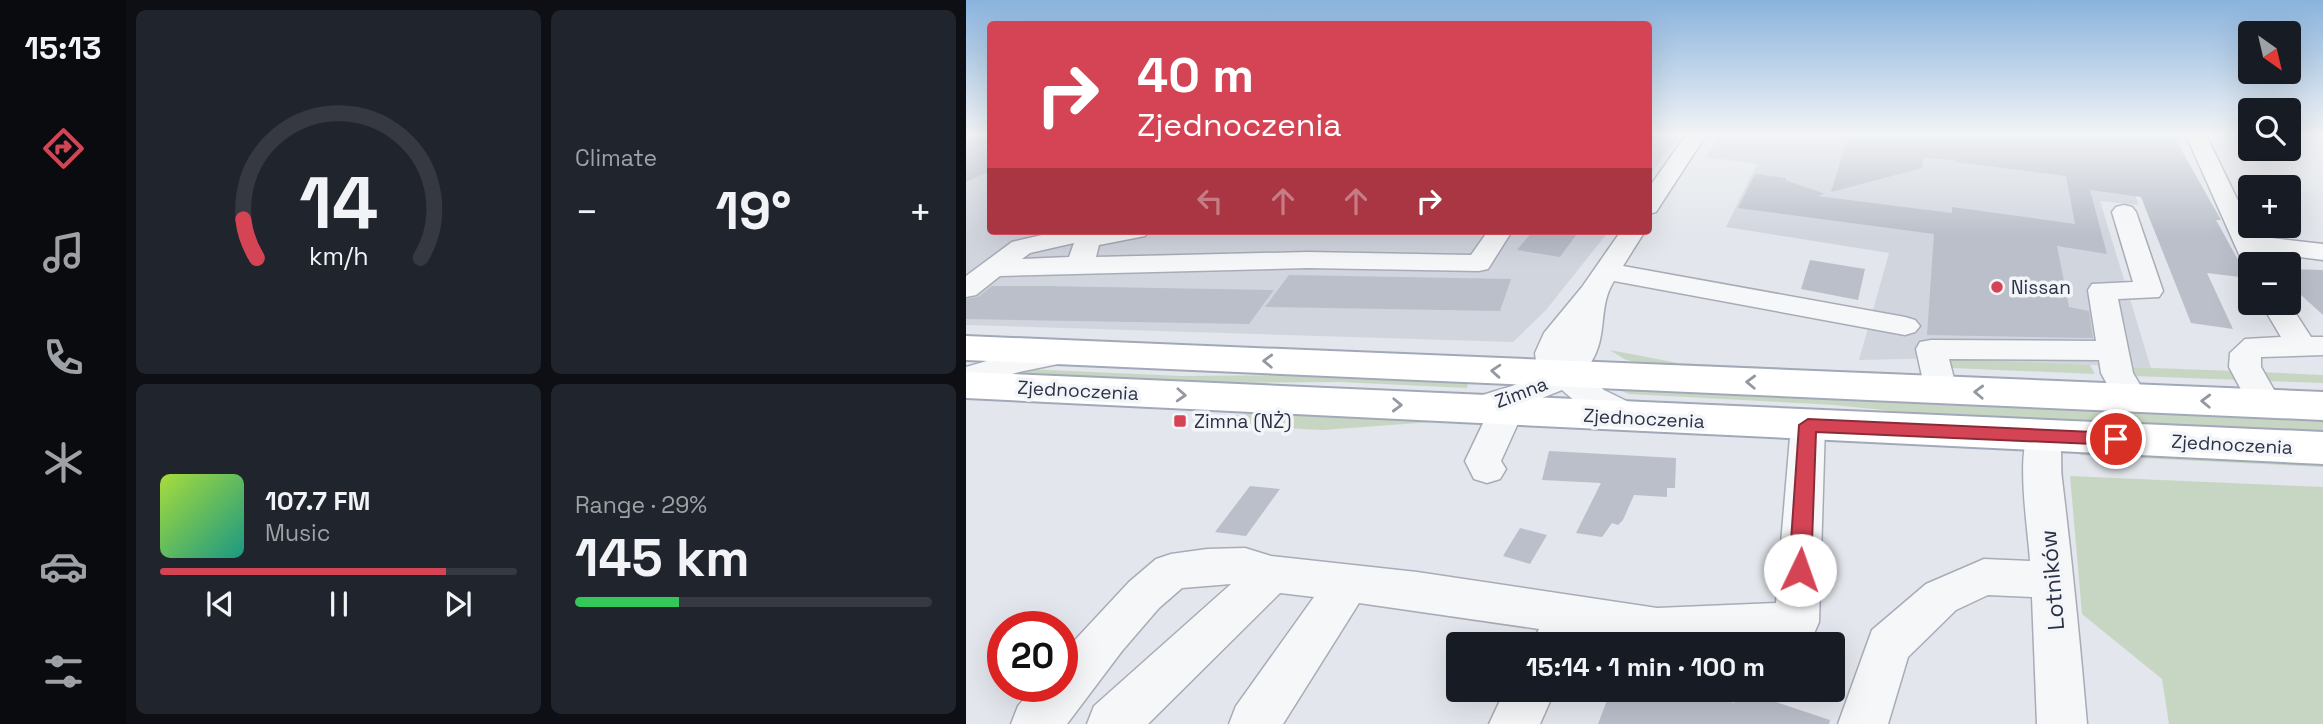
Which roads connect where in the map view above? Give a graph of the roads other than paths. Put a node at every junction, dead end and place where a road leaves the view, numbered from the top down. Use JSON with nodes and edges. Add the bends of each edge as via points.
{"nodes":[{"id":1,"x":1665,"y":169,"type":"edge"},
{"id":2,"x":2211,"y":169,"type":"edge"},
{"id":3,"x":1672,"y":170,"type":"joint"},
{"id":4,"x":1652,"y":201,"type":"edge"},
{"id":5,"x":2124,"y":212,"type":"dead end"},
{"id":6,"x":1118,"y":235,"type":"edge"},
{"id":7,"x":1497,"y":235,"type":"edge"},
{"id":8,"x":1630,"y":235,"type":"edge"},
{"id":9,"x":1087,"y":242,"type":"edge"},
{"id":10,"x":2250,"y":252,"type":"edge"},
{"id":11,"x":2301,"y":252,"type":"edge"},
{"id":12,"x":2323,"y":252,"type":"edge"},
{"id":13,"x":1599,"y":282,"type":"junction"},
{"id":14,"x":966,"y":289,"type":"edge"},
{"id":15,"x":2286,"y":315,"type":"edge"},
{"id":16,"x":1905,"y":326,"type":"dead end"},
{"id":17,"x":2312,"y":346,"type":"edge"},
{"id":18,"x":966,"y":348,"type":"edge"},
{"id":19,"x":2113,"y":351,"type":"junction"},
{"id":20,"x":1069,"y":352,"type":"junction"},
{"id":21,"x":1564,"y":374,"type":"junction"},
{"id":22,"x":966,"y":378,"type":"edge"},
{"id":23,"x":966,"y":386,"type":"edge"},
{"id":24,"x":1941,"y":390,"type":"junction"},
{"id":25,"x":2131,"y":398,"type":"junction"},
{"id":26,"x":2265,"y":404,"type":"junction"},
{"id":27,"x":2323,"y":406,"type":"edge"},
{"id":28,"x":1493,"y":409,"type":"junction"},
{"id":29,"x":1630,"y":417,"type":"junction"},
{"id":30,"x":1808,"y":425,"type":"junction"},
{"id":31,"x":2043,"y":436,"type":"junction"},
{"id":32,"x":2323,"y":448,"type":"edge"},
{"id":33,"x":1487,"y":469,"type":"dead end"},
{"id":34,"x":1271,"y":574,"type":"junction"},
{"id":35,"x":2053,"y":580,"type":"junction"},
{"id":36,"x":1348,"y":583,"type":"junction"},
{"id":37,"x":1563,"y":629,"type":"edge"},
{"id":38,"x":1525,"y":702,"type":"edge"},
{"id":39,"x":1036,"y":724,"type":"edge"},
{"id":40,"x":1112,"y":724,"type":"edge"},
{"id":41,"x":1254,"y":724,"type":"edge"},
{"id":42,"x":1514,"y":724,"type":"edge"},
{"id":43,"x":1863,"y":724,"type":"edge"},
{"id":44,"x":2062,"y":724,"type":"edge"}],
"edges":[{"from":1,"to":3,"type":"street"},
{"from":2,"to":10,"type":"street"},
{"from":3,"to":4,"type":"street"},
{"from":5,"to":19,"type":"street","via":[[2149,291],[2102,289]]},
{"from":6,"to":9,"type":"street"},
{"from":7,"to":9,"type":"street","via":[[1479,263],[1308,260]]},
{"from":8,"to":13,"type":"street","name":"Zimna"},
{"from":9,"to":14,"type":"street","via":[[993,268]]},
{"from":11,"to":12,"type":"street"},
{"from":13,"to":16,"type":"street"},
{"from":13,"to":21,"type":"street","name":"Zimna","via":[[1586,344],[1578,361]]},
{"from":15,"to":17,"type":"street"},
{"from":17,"to":26,"type":"street","via":[[2256,346],[2246,353],[2245,367]]},
{"from":18,"to":20,"type":"main road","name":"Zjednoczenia"},
{"from":19,"to":24,"type":"street","via":[[1931,349]]},
{"from":19,"to":25,"type":"street","via":[[2119,379]]},
{"from":21,"to":20,"type":"main road","name":"Zjednoczenia","one_way":true},
{"from":20,"to":22,"type":"street"},
{"from":24,"to":21,"type":"main road","name":"Zjednoczenia","one_way":true},
{"from":21,"to":28,"type":"street","name":"Zimna"},
{"from":21,"to":29,"type":"street","name":"Zimna","via":[[1592,398]]},
{"from":23,"to":28,"type":"main road","name":"Zjednoczenia","one_way":true},
{"from":25,"to":24,"type":"main road","name":"Zjednoczenia","one_way":true},
{"from":26,"to":25,"type":"main road","name":"Zjednoczenia","one_way":true},
{"from":26,"to":27,"type":"main road","name":"Zjednoczenia"},
{"from":28,"to":29,"type":"main road","name":"Zjednoczenia"},
{"from":28,"to":33,"type":"street","via":[[1483,461]]},
{"from":29,"to":30,"type":"main road","name":"Zjednoczenia"},
{"from":30,"to":31,"type":"main road","name":"Zjednoczenia"},
{"from":30,"to":37,"type":"street","via":[[1797,622]]},
{"from":31,"to":32,"type":"main road","name":"Zjednoczenia"},
{"from":31,"to":35,"type":"street","name":"Lotników","via":[[2041,458]]},
{"from":34,"to":36,"type":"street"},
{"from":34,"to":39,"type":"street","via":[[1245,566],[1171,572],[1106,636]]},
{"from":34,"to":40,"type":"street"},
{"from":35,"to":43,"type":"street","via":[[1984,576],[1941,597],[1888,645]]},
{"from":35,"to":44,"type":"street","name":"Lotników"},
{"from":36,"to":37,"type":"street"},
{"from":36,"to":41,"type":"street"},
{"from":38,"to":42,"type":"street"}]}
